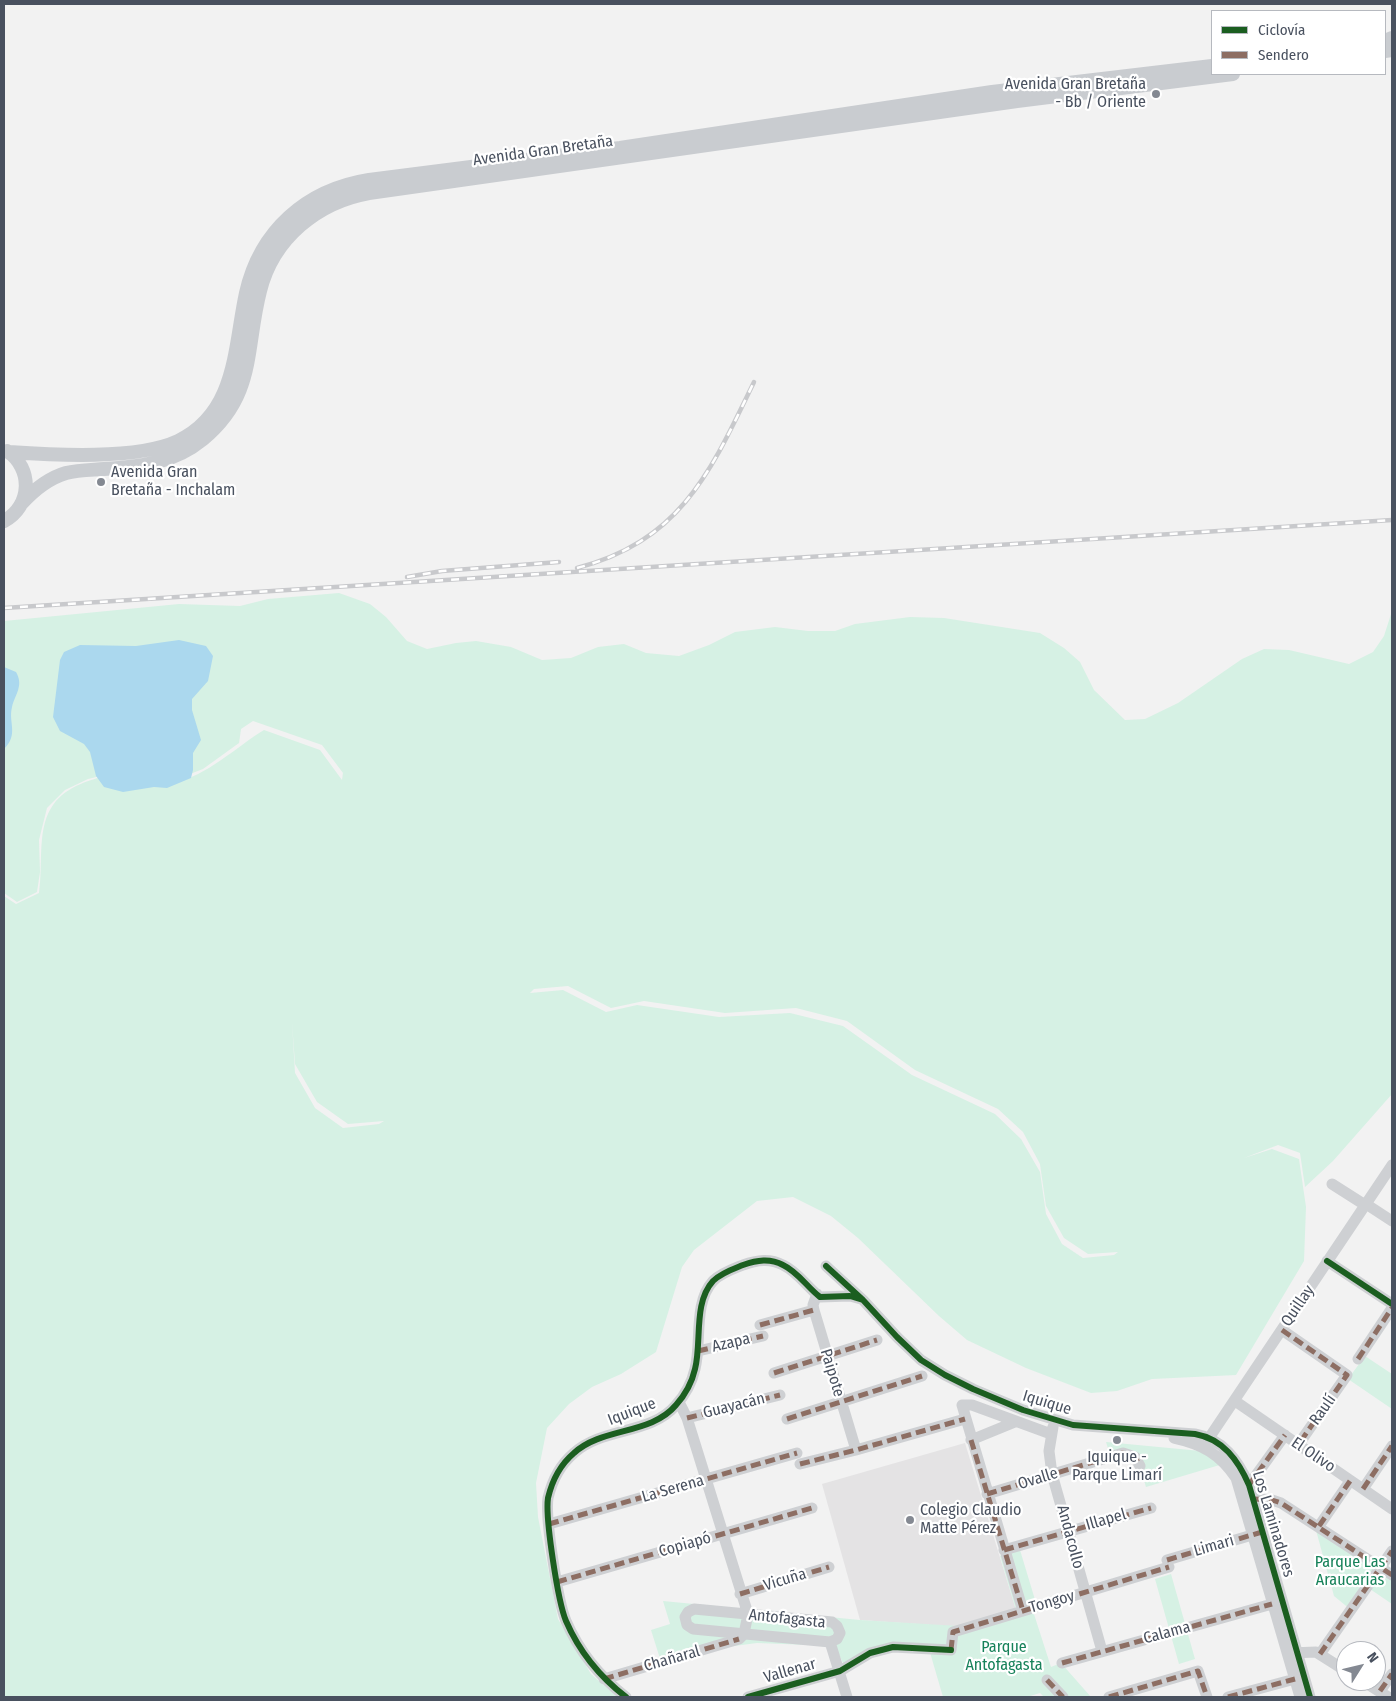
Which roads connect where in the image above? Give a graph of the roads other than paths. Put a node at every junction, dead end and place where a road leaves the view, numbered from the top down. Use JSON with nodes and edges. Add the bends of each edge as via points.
{"nodes":[{"id":1,"x":1211,"y":66,"type":"edge"},
{"id":2,"x":1225,"y":75,"type":"edge"},
{"id":3,"x":6,"y":451,"type":"edge"},
{"id":4,"x":22,"y":503,"type":"junction"},
{"id":5,"x":4,"y":521,"type":"edge"},
{"id":6,"x":1392,"y":1165,"type":"edge"},
{"id":7,"x":1332,"y":1184,"type":"dead end"},
{"id":8,"x":1365,"y":1204,"type":"junction"},
{"id":9,"x":1392,"y":1221,"type":"edge"},
{"id":10,"x":1327,"y":1261,"type":"junction"},
{"id":11,"x":826,"y":1266,"type":"dead end"},
{"id":12,"x":817,"y":1294,"type":"junction"},
{"id":13,"x":863,"y":1300,"type":"junction"},
{"id":14,"x":1392,"y":1304,"type":"edge"},
{"id":15,"x":1392,"y":1308,"type":"edge"},
{"id":16,"x":814,"y":1310,"type":"junction"},
{"id":17,"x":1282,"y":1330,"type":"junction"},
{"id":18,"x":877,"y":1340,"type":"dead end"},
{"id":19,"x":698,"y":1351,"type":"junction"},
{"id":20,"x":827,"y":1355,"type":"junction"},
{"id":21,"x":1358,"y":1359,"type":"dead end"},
{"id":22,"x":774,"y":1373,"type":"dead end"},
{"id":23,"x":922,"y":1376,"type":"dead end"},
{"id":24,"x":780,"y":1395,"type":"dead end"},
{"id":25,"x":1234,"y":1401,"type":"junction"},
{"id":26,"x":679,"y":1402,"type":"junction"},
{"id":27,"x":841,"y":1402,"type":"junction"},
{"id":28,"x":687,"y":1418,"type":"junction"},
{"id":29,"x":787,"y":1419,"type":"dead end"},
{"id":30,"x":965,"y":1419,"type":"junction"},
{"id":31,"x":1055,"y":1421,"type":"junction"},
{"id":32,"x":1016,"y":1422,"type":"junction"},
{"id":33,"x":1140,"y":1432,"type":"joint"},
{"id":34,"x":1051,"y":1434,"type":"junction"},
{"id":35,"x":1284,"y":1436,"type":"junction"},
{"id":36,"x":971,"y":1440,"type":"junction"},
{"id":37,"x":1207,"y":1442,"type":"junction"},
{"id":38,"x":1298,"y":1445,"type":"junction"},
{"id":39,"x":1392,"y":1446,"type":"edge"},
{"id":40,"x":856,"y":1450,"type":"junction"},
{"id":41,"x":1140,"y":1466,"type":"dead end"},
{"id":42,"x":1052,"y":1474,"type":"junction"},
{"id":43,"x":706,"y":1479,"type":"junction"},
{"id":44,"x":1350,"y":1480,"type":"junction"},
{"id":45,"x":1249,"y":1485,"type":"junction"},
{"id":46,"x":1363,"y":1489,"type":"junction"},
{"id":47,"x":987,"y":1494,"type":"junction"},
{"id":48,"x":1254,"y":1499,"type":"junction"},
{"id":49,"x":812,"y":1508,"type":"dead end"},
{"id":50,"x":1151,"y":1508,"type":"dead end"},
{"id":51,"x":1392,"y":1509,"type":"edge"},
{"id":52,"x":549,"y":1524,"type":"junction"},
{"id":53,"x":1319,"y":1526,"type":"junction"},
{"id":54,"x":1068,"y":1531,"type":"junction"},
{"id":55,"x":1258,"y":1533,"type":"junction"},
{"id":56,"x":722,"y":1534,"type":"junction"},
{"id":57,"x":1004,"y":1550,"type":"junction"},
{"id":58,"x":1392,"y":1551,"type":"edge"},
{"id":59,"x":1168,"y":1564,"type":"joint"},
{"id":60,"x":829,"y":1567,"type":"dead end"},
{"id":61,"x":1380,"y":1567,"type":"junction"},
{"id":62,"x":1392,"y":1575,"type":"edge"},
{"id":63,"x":557,"y":1582,"type":"junction"},
{"id":64,"x":1085,"y":1593,"type":"junction"},
{"id":65,"x":740,"y":1594,"type":"junction"},
{"id":66,"x":1272,"y":1604,"type":"junction"},
{"id":67,"x":1023,"y":1611,"type":"junction"},
{"id":68,"x":748,"y":1614,"type":"junction"},
{"id":69,"x":741,"y":1637,"type":"junction"},
{"id":70,"x":830,"y":1642,"type":"junction"},
{"id":71,"x":1102,"y":1651,"type":"junction"},
{"id":72,"x":1292,"y":1652,"type":"junction"},
{"id":73,"x":1320,"y":1654,"type":"junction"},
{"id":74,"x":1062,"y":1663,"type":"dead end"},
{"id":75,"x":1336,"y":1664,"type":"edge"},
{"id":76,"x":840,"y":1672,"type":"junction"},
{"id":77,"x":1392,"y":1674,"type":"edge"},
{"id":78,"x":1295,"y":1678,"type":"junction"},
{"id":79,"x":604,"y":1679,"type":"junction"},
{"id":80,"x":1047,"y":1680,"type":"dead end"},
{"id":81,"x":1384,"y":1694,"type":"edge"},
{"id":82,"x":626,"y":1697,"type":"edge"},
{"id":83,"x":748,"y":1697,"type":"edge"},
{"id":84,"x":847,"y":1697,"type":"edge"},
{"id":85,"x":1063,"y":1697,"type":"edge"},
{"id":86,"x":1109,"y":1697,"type":"edge"},
{"id":87,"x":1206,"y":1697,"type":"edge"},
{"id":88,"x":1228,"y":1697,"type":"edge"},
{"id":89,"x":1300,"y":1697,"type":"edge"},
{"id":90,"x":1310,"y":1697,"type":"edge"}],
"edges":[{"from":1,"to":3,"type":"main road","name":"Avenida Gran Bretaña","via":[[992,92],[620,148],[368,180],[338,187],[291,214],[262,249],[247,288],[228,384],[214,411],[194,431],[172,444],[140,451],[55,456]]},
{"from":2,"to":4,"type":"main road","name":"Avenida Gran Bretaña","via":[[1008,102],[370,193],[342,200],[301,224],[271,262],[260,290],[244,380],[230,409],[210,432],[185,451],[157,463],[60,475]]},
{"from":3,"to":4,"type":"main road","via":[[21,464],[25,475],[26,492]]},
{"from":4,"to":5,"type":"main road","name":"Avenida Gran Bretaña"},
{"from":6,"to":8,"type":"street","name":"Quillay"},
{"from":7,"to":8,"type":"street"},
{"from":8,"to":9,"type":"street"},
{"from":8,"to":10,"type":"street","name":"Quillay"},
{"from":10,"to":14,"type":"street"},
{"from":10,"to":17,"type":"street","name":"Quillay"},
{"from":11,"to":13,"type":"street","name":"Iquique"},
{"from":12,"to":13,"type":"street","via":[[824,1298],[850,1296]]},
{"from":12,"to":16,"type":"street","name":"Paipote"},
{"from":12,"to":19,"type":"street","name":"Iquique","via":[[795,1273],[774,1261],[754,1261],[724,1273],[714,1280],[703,1302]]},
{"from":13,"to":31,"type":"street","name":"Iquique","via":[[911,1350],[945,1375],[1003,1403]]},
{"from":15,"to":21,"type":"street"},
{"from":16,"to":19,"type":"street","name":"Azapa"},
{"from":16,"to":20,"type":"street","name":"Paipote"},
{"from":17,"to":25,"type":"street","name":"Quillay"},
{"from":17,"to":38,"type":"street","name":"Raulí","via":[[1347,1375]]},
{"from":18,"to":20,"type":"street"},
{"from":19,"to":26,"type":"street","name":"Iquique","via":[[691,1383]]},
{"from":20,"to":22,"type":"street"},
{"from":20,"to":27,"type":"street","name":"Paipote"},
{"from":23,"to":27,"type":"street","name":"Guayacán"},
{"from":24,"to":28,"type":"street","name":"Guayacán"},
{"from":25,"to":35,"type":"street","name":"El Olivo"},
{"from":25,"to":37,"type":"street","name":"Quillay"},
{"from":26,"to":28,"type":"street"},
{"from":26,"to":52,"type":"street","name":"Iquique","via":[[670,1412],[650,1422],[576,1451],[558,1472],[552,1486],[548,1500]]},
{"from":27,"to":29,"type":"street","name":"Guayacán"},
{"from":27,"to":40,"type":"street","name":"Paipote"},
{"from":28,"to":43,"type":"street"},
{"from":30,"to":32,"type":"street","via":[[962,1405],[966,1404]]},
{"from":30,"to":36,"type":"street"},
{"from":30,"to":40,"type":"street","name":"La Serena"},
{"from":31,"to":33,"type":"street","name":"Iquique"},
{"from":31,"to":34,"type":"street","name":"Andacollo"},
{"from":32,"to":34,"type":"street"},
{"from":32,"to":36,"type":"street"},
{"from":33,"to":37,"type":"street","name":"Los Laminadores","via":[[1184,1433]]},
{"from":34,"to":42,"type":"street","name":"Andacollo"},
{"from":35,"to":38,"type":"street","name":"El Olivo"},
{"from":35,"to":45,"type":"street"},
{"from":36,"to":47,"type":"street"},
{"from":37,"to":45,"type":"street","name":"Los Laminadores","via":[[1223,1446],[1233,1456]]},
{"from":37,"to":55,"type":"street","name":"Los Laminadores","via":[[1236,1478]]},
{"from":38,"to":44,"type":"street","name":"El Olivo"},
{"from":39,"to":46,"type":"street"},
{"from":40,"to":43,"type":"street","name":"La Serena","via":[[798,1458]]},
{"from":41,"to":42,"type":"street","name":"Ovalle","via":[[1135,1457],[1123,1453]]},
{"from":42,"to":47,"type":"street","name":"Ovalle"},
{"from":42,"to":54,"type":"street","name":"Andacollo"},
{"from":43,"to":52,"type":"street","name":"La Serena"},
{"from":43,"to":56,"type":"street"},
{"from":44,"to":46,"type":"street","name":"El Olivo"},
{"from":44,"to":53,"type":"street"},
{"from":45,"to":48,"type":"street","name":"Los Laminadores"},
{"from":46,"to":51,"type":"street","name":"El Olivo"},
{"from":47,"to":57,"type":"street"},
{"from":48,"to":53,"type":"street","via":[[1281,1503]]},
{"from":48,"to":55,"type":"street","name":"Los Laminadores"},
{"from":49,"to":56,"type":"street","name":"Copiapó"},
{"from":50,"to":54,"type":"street","name":"Illapel"},
{"from":52,"to":63,"type":"street","name":"Iquique"},
{"from":53,"to":61,"type":"street"},
{"from":54,"to":57,"type":"street","name":"Illapel"},
{"from":54,"to":64,"type":"street","name":"Andacollo"},
{"from":55,"to":59,"type":"street","name":"Limari"},
{"from":55,"to":66,"type":"street","name":"Los Laminadores"},
{"from":55,"to":72,"type":"street","name":"Los Laminadores"},
{"from":56,"to":63,"type":"street","name":"Copiapó"},
{"from":56,"to":65,"type":"street"},
{"from":57,"to":67,"type":"street"},
{"from":58,"to":61,"type":"street"},
{"from":59,"to":64,"type":"street","name":"Tongoy"},
{"from":60,"to":65,"type":"street","name":"Vicuña"},
{"from":61,"to":62,"type":"street"},
{"from":61,"to":73,"type":"street"},
{"from":63,"to":79,"type":"street","name":"Iquique","via":[[567,1623]]},
{"from":64,"to":67,"type":"street","name":"Tongoy"},
{"from":64,"to":71,"type":"street","name":"Andacollo"},
{"from":65,"to":68,"type":"street"},
{"from":66,"to":71,"type":"street","name":"Calama"},
{"from":66,"to":72,"type":"street","name":"Los Laminadores"},
{"from":67,"to":76,"type":"street","name":"Tongoy","via":[[953,1632],[951,1650],[893,1647],[870,1652]]},
{"from":68,"to":69,"type":"street"},
{"from":68,"to":69,"type":"street","name":"Antofagasta","via":[[694,1609],[685,1617],[687,1625],[694,1629]]},
{"from":68,"to":70,"type":"street","name":"Antofagasta","via":[[832,1622],[840,1633],[837,1640]]},
{"from":69,"to":70,"type":"street","name":"Antofagasta"},
{"from":69,"to":79,"type":"street","name":"Chañaral"},
{"from":70,"to":76,"type":"street"},
{"from":71,"to":74,"type":"street","name":"Calama"},
{"from":72,"to":73,"type":"street"},
{"from":72,"to":78,"type":"street","name":"Los Laminadores"},
{"from":72,"to":90,"type":"street","name":"Los Laminadores"},
{"from":73,"to":75,"type":"street"},
{"from":76,"to":83,"type":"street","name":"Vallenar"},
{"from":76,"to":84,"type":"street"},
{"from":77,"to":81,"type":"street"},
{"from":78,"to":88,"type":"street"},
{"from":78,"to":89,"type":"street","name":"Los Laminadores"},
{"from":79,"to":82,"type":"street","name":"Iquique"},
{"from":80,"to":85,"type":"street"},
{"from":86,"to":87,"type":"street","via":[[1198,1671]]}]}
